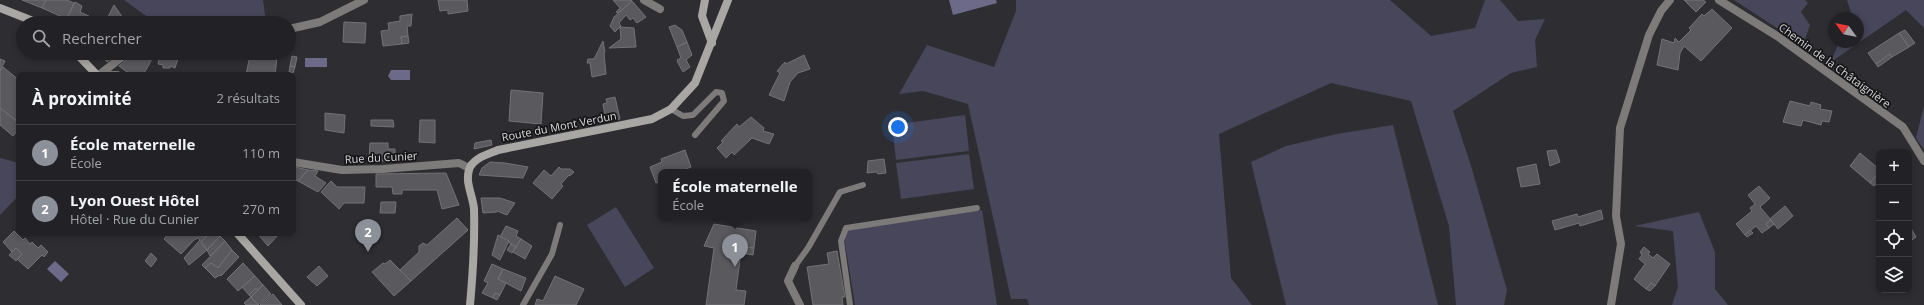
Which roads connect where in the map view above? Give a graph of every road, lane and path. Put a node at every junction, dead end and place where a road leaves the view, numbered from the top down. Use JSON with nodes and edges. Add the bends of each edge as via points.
{"nodes":[{"id":1,"x":364,"y":0,"type":"edge"},
{"id":2,"x":644,"y":0,"type":"edge"},
{"id":3,"x":705,"y":0,"type":"edge"},
{"id":4,"x":728,"y":0,"type":"edge"},
{"id":5,"x":1670,"y":0,"type":"edge"},
{"id":6,"x":1719,"y":0,"type":"edge"},
{"id":7,"x":0,"y":8,"type":"edge"},
{"id":8,"x":660,"y":9,"type":"dead end"},
{"id":9,"x":20,"y":16,"type":"edge"},
{"id":10,"x":296,"y":27,"type":"edge"},
{"id":11,"x":712,"y":43,"type":"junction"},
{"id":12,"x":83,"y":60,"type":"edge"},
{"id":13,"x":118,"y":60,"type":"edge"},
{"id":14,"x":95,"y":72,"type":"edge"},
{"id":15,"x":102,"y":72,"type":"edge"},
{"id":16,"x":671,"y":109,"type":"junction"},
{"id":17,"x":694,"y":135,"type":"dead end"},
{"id":18,"x":296,"y":162,"type":"edge"},
{"id":19,"x":1924,"y":162,"type":"edge"},
{"id":20,"x":469,"y":168,"type":"junction"},
{"id":21,"x":863,"y":185,"type":"dead end"},
{"id":22,"x":976,"y":208,"type":"dead end"},
{"id":23,"x":560,"y":225,"type":"dead end"},
{"id":24,"x":240,"y":236,"type":"edge"},
{"id":25,"x":794,"y":266,"type":"joint"},
{"id":26,"x":301,"y":305,"type":"edge"},
{"id":27,"x":470,"y":305,"type":"edge"},
{"id":28,"x":523,"y":305,"type":"edge"},
{"id":29,"x":800,"y":305,"type":"edge"},
{"id":30,"x":850,"y":305,"type":"edge"},
{"id":31,"x":1611,"y":305,"type":"edge"}],
"edges":[{"from":1,"to":10,"type":"street","via":[[320,22]]},
{"from":2,"to":8,"type":"street"},
{"from":3,"to":11,"type":"street","via":[[702,16]]},
{"from":4,"to":11,"type":"street","name":"Route du Mont Verdun"},
{"from":5,"to":31,"type":"street","via":[[1661,11],[1649,35],[1620,128],[1616,216],[1621,244]]},
{"from":6,"to":19,"type":"street","name":"Chemin de la Châtaignière","via":[[1777,36],[1903,127]]},
{"from":7,"to":9,"type":"street"},
{"from":11,"to":16,"type":"street","name":"Route du Mont Verdun","via":[[695,83]]},
{"from":12,"to":14,"type":"street"},
{"from":13,"to":15,"type":"street"},
{"from":16,"to":17,"type":"lane","via":[[682,116],[693,115],[716,92],[722,93],[724,101]]},
{"from":16,"to":20,"type":"street","name":"Route du Mont Verdun","via":[[652,119],[498,150],[477,159]]},
{"from":18,"to":20,"type":"street","name":"Rue du Cunier","via":[[342,170],[459,163]]},
{"from":20,"to":27,"type":"street","via":[[475,251]]},
{"from":21,"to":25,"type":"lane","via":[[840,192],[808,248]]},
{"from":22,"to":30,"type":"lane","via":[[846,228],[841,240]]},
{"from":23,"to":28,"type":"lane","via":[[552,254]]},
{"from":24,"to":26,"type":"street"},
{"from":25,"to":29,"type":"street","via":[[788,281]]}]}
